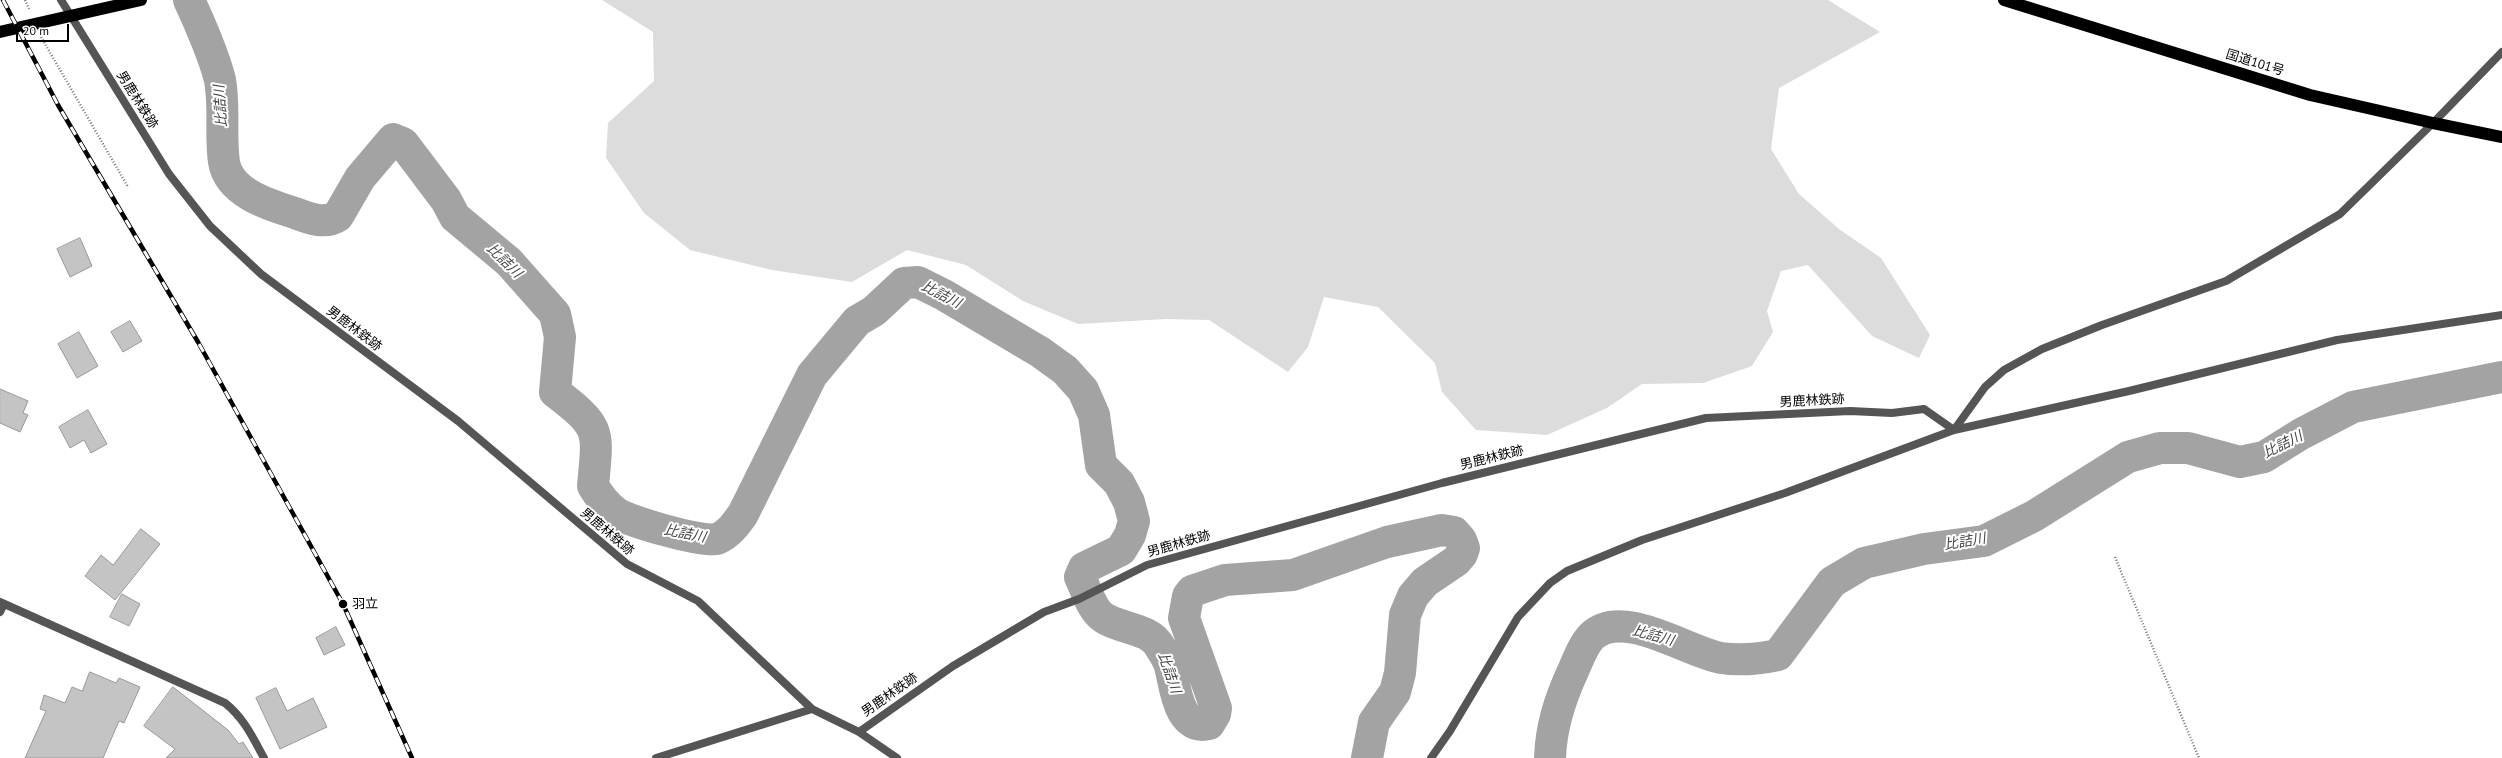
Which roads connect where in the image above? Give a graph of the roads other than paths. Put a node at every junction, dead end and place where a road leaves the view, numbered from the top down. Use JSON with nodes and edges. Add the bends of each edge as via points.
{"nodes":[{"id":1,"x":61,"y":0,"type":"edge"},
{"id":2,"x":141,"y":0,"type":"edge"},
{"id":3,"x":2004,"y":0,"type":"edge"},
{"id":4,"x":0,"y":32,"type":"edge"},
{"id":5,"x":2502,"y":52,"type":"edge"},
{"id":6,"x":2433,"y":124,"type":"junction"},
{"id":7,"x":2502,"y":136,"type":"edge"},
{"id":8,"x":2502,"y":315,"type":"edge"},
{"id":9,"x":1954,"y":430,"type":"junction"},
{"id":10,"x":1,"y":606,"type":"edge"},
{"id":11,"x":812,"y":709,"type":"junction"},
{"id":12,"x":859,"y":732,"type":"junction"},
{"id":13,"x":264,"y":758,"type":"edge"},
{"id":14,"x":656,"y":758,"type":"edge"},
{"id":15,"x":897,"y":758,"type":"edge"},
{"id":16,"x":1431,"y":758,"type":"edge"}],
"edges":[{"from":1,"to":11,"type":"street","name":"男鹿林鉄跡","via":[[169,174],[210,226],[261,274],[458,421],[627,564],[698,601]]},
{"from":2,"to":4,"type":"highway"},
{"from":3,"to":6,"type":"highway","name":"国道101号","via":[[2310,95]]},
{"from":5,"to":6,"type":"street"},
{"from":6,"to":7,"type":"highway","name":"国道101号"},
{"from":6,"to":9,"type":"street","via":[[2340,214],[2226,281],[2042,349],[2004,370],[1985,386]]},
{"from":8,"to":9,"type":"street","via":[[2337,340],[2129,392]]},
{"from":9,"to":12,"type":"street","name":"男鹿林鉄跡","via":[[1924,409],[1892,413],[1850,411],[1706,418],[1442,483],[1147,565],[1079,599],[1044,612],[953,666]]},
{"from":9,"to":16,"type":"street","via":[[1785,493],[1642,540],[1567,571],[1550,583],[1518,617]]},
{"from":10,"to":13,"type":"street","via":[[225,703],[235,711],[248,729]]},
{"from":11,"to":12,"type":"street","name":"男鹿林鉄跡"},
{"from":11,"to":14,"type":"street"},
{"from":12,"to":15,"type":"street"}]}
